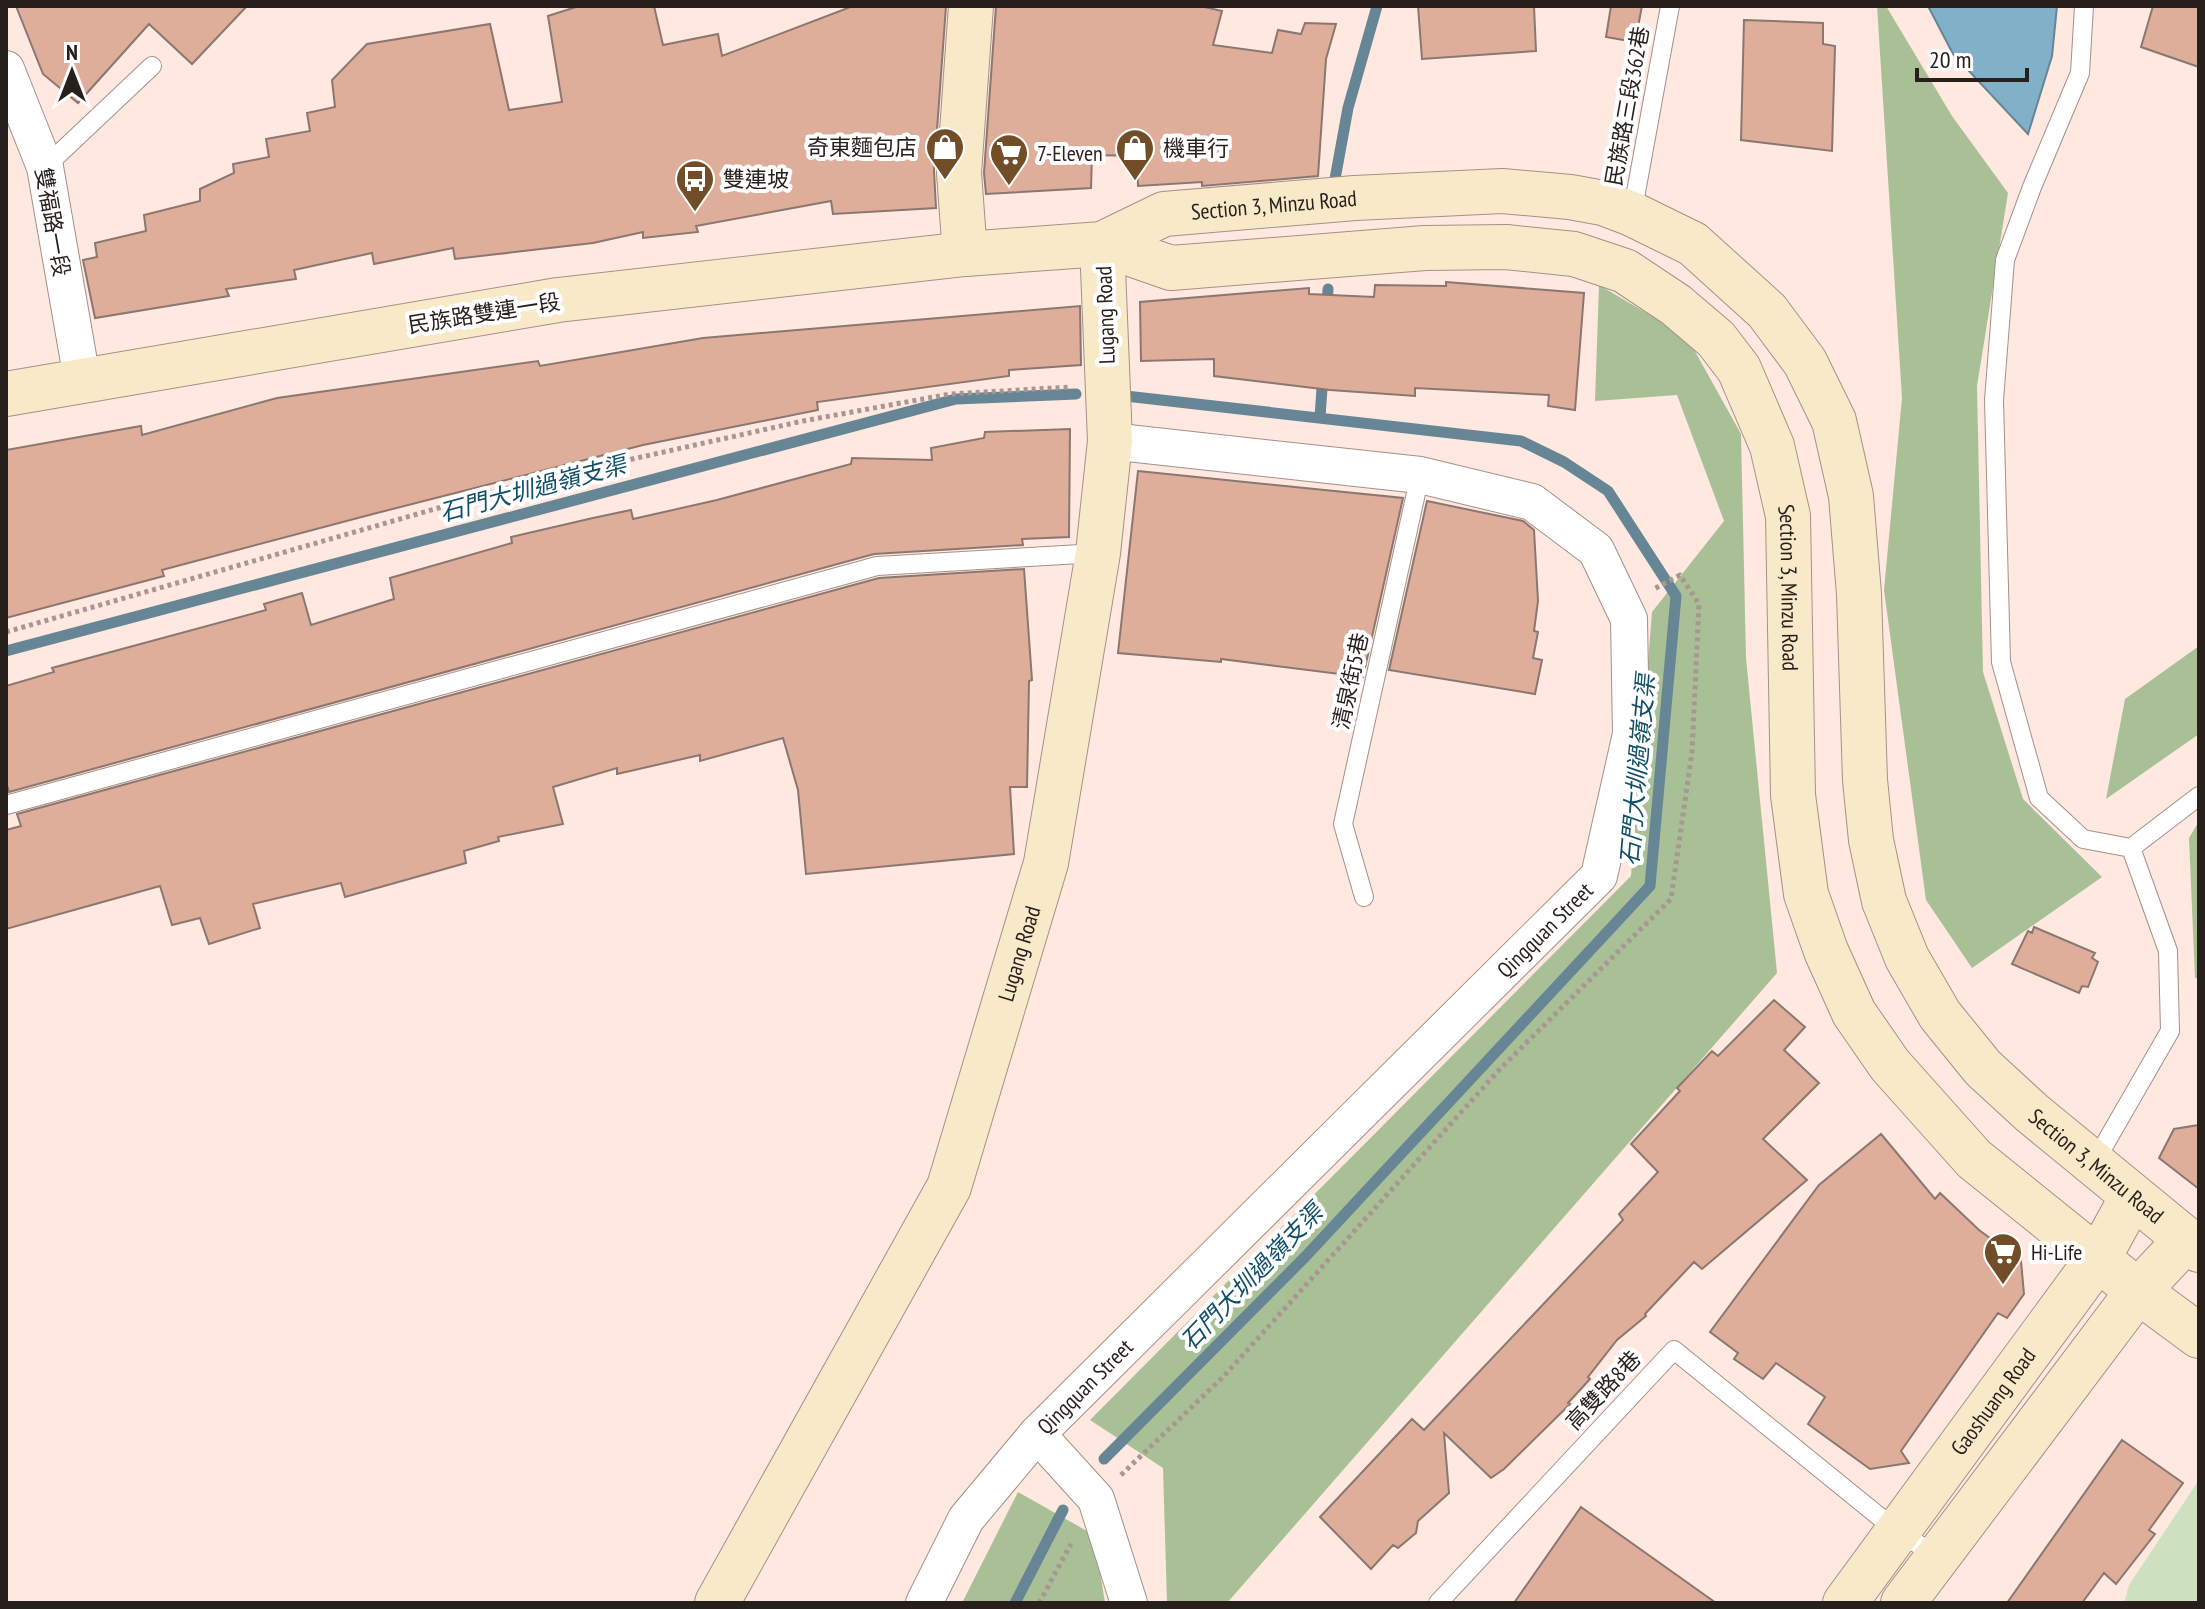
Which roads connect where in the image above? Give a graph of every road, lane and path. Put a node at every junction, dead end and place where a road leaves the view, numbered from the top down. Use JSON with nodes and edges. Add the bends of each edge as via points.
{"nodes":[{"id":1,"x":971,"y":6,"type":"edge"},
{"id":2,"x":1670,"y":6,"type":"edge"},
{"id":3,"x":2084,"y":6,"type":"edge"},
{"id":4,"x":152,"y":66,"type":"dead end"},
{"id":5,"x":6,"y":69,"type":"edge"},
{"id":6,"x":45,"y":167,"type":"junction"},
{"id":7,"x":1632,"y":214,"type":"junction"},
{"id":8,"x":1102,"y":244,"type":"junction"},
{"id":9,"x":965,"y":254,"type":"junction"},
{"id":10,"x":82,"y":379,"type":"junction"},
{"id":11,"x":1108,"y":384,"type":"junction"},
{"id":12,"x":6,"y":394,"type":"edge"},
{"id":13,"x":1110,"y":441,"type":"junction"},
{"id":14,"x":1420,"y":475,"type":"junction"},
{"id":15,"x":1098,"y":553,"type":"junction"},
{"id":16,"x":1655,"y":589,"type":"dead end"},
{"id":17,"x":6,"y":632,"type":"edge"},
{"id":18,"x":2199,"y":796,"type":"edge"},
{"id":19,"x":6,"y":805,"type":"edge"},
{"id":20,"x":2131,"y":848,"type":"junction"},
{"id":21,"x":1364,"y":897,"type":"dead end"},
{"id":22,"x":2093,"y":1164,"type":"junction"},
{"id":23,"x":2132,"y":1197,"type":"junction"},
{"id":24,"x":2192,"y":1245,"type":"edge"},
{"id":25,"x":2099,"y":1257,"type":"junction"},
{"id":26,"x":2138,"y":1291,"type":"junction"},
{"id":27,"x":2199,"y":1336,"type":"edge"},
{"id":28,"x":1037,"y":1434,"type":"junction"},
{"id":29,"x":1096,"y":1499,"type":"junction"},
{"id":30,"x":1897,"y":1531,"type":"junction"},
{"id":31,"x":1937,"y":1556,"type":"junction"},
{"id":32,"x":717,"y":1603,"type":"edge"},
{"id":33,"x":924,"y":1603,"type":"edge"},
{"id":34,"x":1039,"y":1603,"type":"edge"},
{"id":35,"x":1129,"y":1603,"type":"edge"},
{"id":36,"x":1438,"y":1603,"type":"edge"},
{"id":37,"x":1845,"y":1603,"type":"edge"},
{"id":38,"x":1903,"y":1603,"type":"edge"}],
"edges":[{"from":1,"to":9,"type":"main road","via":[[959,173]]},
{"from":2,"to":7,"type":"lane","name":"民族路三段362巷"},
{"from":3,"to":20,"type":"lane","via":[[2080,73],[2005,260],[1994,400],[2001,662],[2039,798],[2083,839]]},
{"from":4,"to":6,"type":"lane"},
{"from":5,"to":6,"type":"street","name":"雙福路一段"},
{"from":6,"to":10,"type":"street","name":"雙福路一段"},
{"from":7,"to":8,"type":"main road","name":"Section 3, Minzu Road","via":[[1570,197],[1502,191],[1355,198],[1164,214]]},
{"from":7,"to":22,"type":"main road","name":"Section 3, Minzu Road","via":[[1693,244],[1767,311],[1805,362],[1834,421],[1851,496],[1865,780],[1884,901],[1907,958],[1940,1015],[1983,1068]]},
{"from":8,"to":9,"type":"main road","name":"Section 3, Minzu Road"},
{"from":8,"to":11,"type":"main road","name":"Lugang Road"},
{"from":8,"to":25,"type":"main road","name":"Section 3, Minzu Road","via":[[1171,268],[1425,248],[1506,247],[1574,254],[1625,271],[1716,339],[1739,369],[1772,446],[1788,516],[1793,795],[1806,894],[1826,951],[1854,1013],[1930,1112],[2004,1186]]},
{"from":9,"to":10,"type":"main road","name":"民族路雙連一段","via":[[558,300]]},
{"from":10,"to":12,"type":"main road","name":"民族路雙連一段"},
{"from":11,"to":13,"type":"main road","name":"Lugang Road"},
{"from":11,"to":17,"type":"path","via":[[950,394],[529,482]]},
{"from":13,"to":14,"type":"street","name":"Qingquan Street"},
{"from":13,"to":15,"type":"main road","name":"Lugang Road"},
{"from":14,"to":21,"type":"lane","name":"清泉街5巷","via":[[1343,824]]},
{"from":14,"to":28,"type":"street","name":"Qingquan Street","via":[[1532,502],[1596,550],[1629,619],[1631,734],[1599,876]]},
{"from":15,"to":19,"type":"lane","via":[[877,566]]},
{"from":15,"to":32,"type":"main road","name":"Lugang Road","via":[[1046,863],[949,1187]]},
{"from":16,"to":29,"type":"path","via":[[1680,575],[1699,604],[1692,752],[1671,899],[1500,1069],[1224,1376]]},
{"from":18,"to":20,"type":"lane"},
{"from":20,"to":22,"type":"lane","via":[[2168,951],[2170,1031]]},
{"from":22,"to":23,"type":"main road","name":"Section 3, Minzu Road"},
{"from":23,"to":24,"type":"main road","name":"Section 3, Minzu Road"},
{"from":23,"to":25,"type":"main road","name":"Gaoshuang Road"},
{"from":24,"to":26,"type":"main road"},
{"from":25,"to":26,"type":"main road","name":"Section 3, Minzu Road"},
{"from":25,"to":30,"type":"main road","name":"Gaoshuang Road"},
{"from":26,"to":27,"type":"main road","name":"Section 3, Minzu Road"},
{"from":26,"to":31,"type":"main road"},
{"from":28,"to":29,"type":"street"},
{"from":28,"to":33,"type":"street","name":"Qingquan Street","via":[[966,1519]]},
{"from":29,"to":34,"type":"path"},
{"from":29,"to":35,"type":"street"},
{"from":30,"to":31,"type":"lane","name":"高雙路8巷"},
{"from":30,"to":36,"type":"lane","name":"高雙路8巷","via":[[1674,1350]]},
{"from":30,"to":37,"type":"main road","name":"Gaoshuang Road"},
{"from":31,"to":38,"type":"main road"}]}
